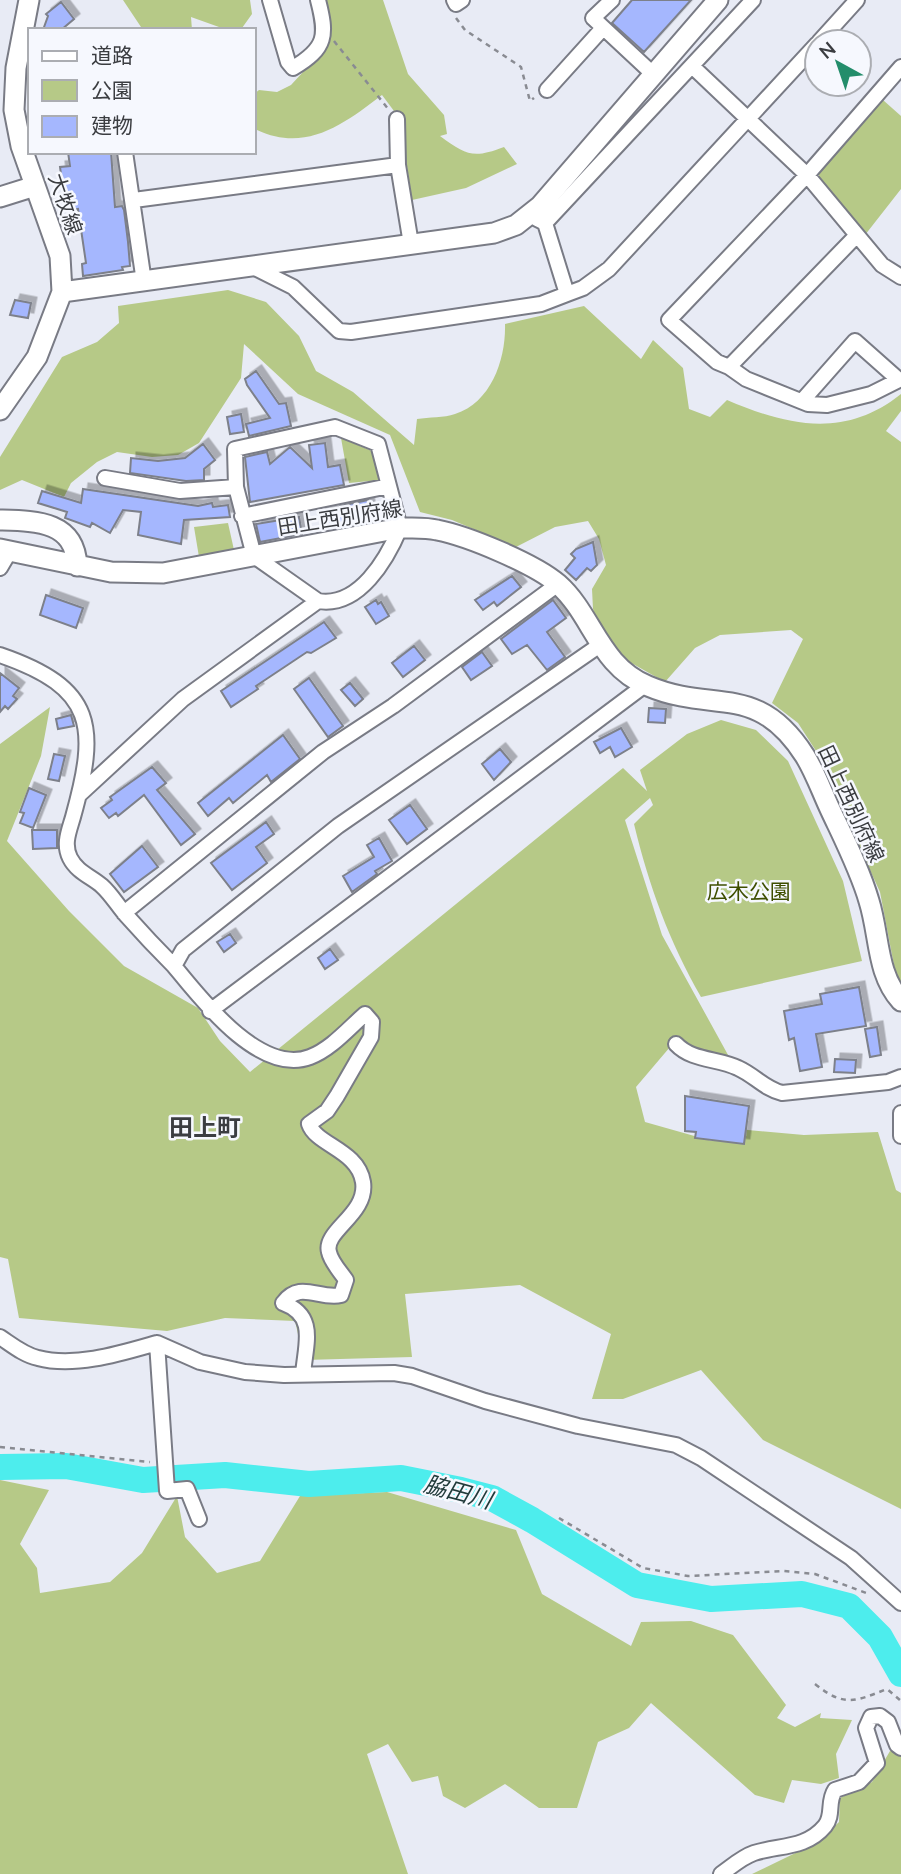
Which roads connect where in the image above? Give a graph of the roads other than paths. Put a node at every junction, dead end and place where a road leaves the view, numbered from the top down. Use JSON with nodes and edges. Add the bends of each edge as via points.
{"nodes":[{"id":1,"x":29,"y":0,"type":"edge"},
{"id":2,"x":270,"y":0,"type":"edge"},
{"id":3,"x":318,"y":0,"type":"edge"},
{"id":4,"x":612,"y":0,"type":"edge"},
{"id":5,"x":718,"y":0,"type":"edge"},
{"id":6,"x":753,"y":0,"type":"edge"},
{"id":7,"x":857,"y":0,"type":"edge"},
{"id":8,"x":603,"y":28,"type":"junction"},
{"id":9,"x":832,"y":28,"type":"edge"},
{"id":10,"x":803,"y":60,"type":"edge"},
{"id":11,"x":693,"y":67,"type":"junction"},
{"id":12,"x":901,"y":67,"type":"edge"},
{"id":13,"x":653,"y":74,"type":"junction"},
{"id":14,"x":547,"y":90,"type":"road end"},
{"id":15,"x":397,"y":119,"type":"road end"},
{"id":16,"x":749,"y":120,"type":"junction"},
{"id":17,"x":125,"y":154,"type":"edge"},
{"id":18,"x":398,"y":165,"type":"junction"},
{"id":19,"x":807,"y":175,"type":"junction"},
{"id":20,"x":35,"y":186,"type":"junction"},
{"id":21,"x":0,"y":197,"type":"edge"},
{"id":22,"x":134,"y":200,"type":"junction"},
{"id":23,"x":537,"y":219,"type":"junction"},
{"id":24,"x":857,"y":235,"type":"junction"},
{"id":25,"x":411,"y":244,"type":"junction"},
{"id":26,"x":253,"y":267,"type":"junction"},
{"id":27,"x":901,"y":277,"type":"edge"},
{"id":28,"x":144,"y":282,"type":"junction"},
{"id":29,"x":62,"y":292,"type":"junction"},
{"id":30,"x":567,"y":294,"type":"junction"},
{"id":31,"x":729,"y":367,"type":"junction"},
{"id":32,"x":802,"y":401,"type":"junction"},
{"id":33,"x":0,"y":410,"type":"edge"},
{"id":34,"x":105,"y":478,"type":"dead end"},
{"id":35,"x":389,"y":486,"type":"junction"},
{"id":36,"x":236,"y":487,"type":"junction"},
{"id":37,"x":242,"y":516,"type":"junction"},
{"id":38,"x":0,"y":520,"type":"edge"},
{"id":39,"x":400,"y":528,"type":"junction"},
{"id":40,"x":3,"y":556,"type":"edge"},
{"id":41,"x":254,"y":556,"type":"junction"},
{"id":42,"x":77,"y":566,"type":"junction"},
{"id":43,"x":558,"y":584,"type":"junction"},
{"id":44,"x":318,"y":601,"type":"junction"},
{"id":45,"x":600,"y":645,"type":"junction"},
{"id":46,"x":0,"y":655,"type":"edge"},
{"id":47,"x":645,"y":685,"type":"junction"},
{"id":48,"x":79,"y":795,"type":"junction"},
{"id":49,"x":124,"y":913,"type":"junction"},
{"id":50,"x":174,"y":966,"type":"junction"},
{"id":51,"x":901,"y":1001,"type":"edge"},
{"id":52,"x":210,"y":1011,"type":"junction"},
{"id":53,"x":676,"y":1044,"type":"dead end"},
{"id":54,"x":901,"y":1077,"type":"edge"},
{"id":55,"x":901,"y":1113,"type":"edge"},
{"id":56,"x":901,"y":1136,"type":"edge"},
{"id":57,"x":0,"y":1337,"type":"edge"},
{"id":58,"x":157,"y":1343,"type":"junction"},
{"id":59,"x":303,"y":1375,"type":"junction"},
{"id":60,"x":199,"y":1518,"type":"dead end"},
{"id":61,"x":901,"y":1602,"type":"edge"},
{"id":62,"x":901,"y":1748,"type":"edge"},
{"id":63,"x":721,"y":1874,"type":"edge"}],
"edges":[{"from":1,"to":20,"type":"street","name":"大牧線","via":[[16,68],[14,110],[20,146]]},
{"from":2,"to":3,"type":"street","via":[[293,68],[324,41],[326,30]]},
{"from":4,"to":8,"type":"street","via":[[593,19]]},
{"from":5,"to":13,"type":"street"},
{"from":6,"to":11,"type":"street"},
{"from":7,"to":9,"type":"street"},
{"from":8,"to":13,"type":"street"},
{"from":8,"to":14,"type":"street"},
{"from":10,"to":16,"type":"street"},
{"from":11,"to":16,"type":"street"},
{"from":11,"to":23,"type":"street"},
{"from":12,"to":19,"type":"street"},
{"from":13,"to":23,"type":"street"},
{"from":15,"to":18,"type":"street"},
{"from":16,"to":19,"type":"street"},
{"from":16,"to":30,"type":"street","via":[[609,269]]},
{"from":17,"to":22,"type":"street"},
{"from":18,"to":22,"type":"street"},
{"from":18,"to":25,"type":"street"},
{"from":19,"to":24,"type":"street"},
{"from":19,"to":31,"type":"street","via":[[669,320]]},
{"from":20,"to":21,"type":"street"},
{"from":20,"to":29,"type":"street","name":"大牧線","via":[[60,256]]},
{"from":22,"to":28,"type":"street"},
{"from":23,"to":25,"type":"street","via":[[494,233]]},
{"from":23,"to":30,"type":"street"},
{"from":24,"to":27,"type":"street","via":[[882,265]]},
{"from":24,"to":31,"type":"street"},
{"from":25,"to":26,"type":"street"},
{"from":26,"to":28,"type":"street"},
{"from":26,"to":30,"type":"street","via":[[293,287],[339,331],[541,304]]},
{"from":28,"to":29,"type":"street"},
{"from":29,"to":33,"type":"street","name":"大牧線","via":[[37,357]]},
{"from":31,"to":32,"type":"street","via":[[746,379]]},
{"from":32,"to":32,"type":"street","via":[[827,405],[871,394],[899,380],[855,341]]},
{"from":34,"to":36,"type":"street","via":[[180,491]]},
{"from":35,"to":36,"type":"street","via":[[378,444],[335,426],[235,449]]},
{"from":35,"to":37,"type":"street"},
{"from":35,"to":39,"type":"street"},
{"from":36,"to":37,"type":"street"},
{"from":37,"to":41,"type":"street"},
{"from":38,"to":42,"type":"street","via":[[35,522],[63,532],[76,547]]},
{"from":39,"to":41,"type":"street","name":"田上西別府線"},
{"from":39,"to":43,"type":"street","name":"田上西別府線","via":[[436,529],[465,538]]},
{"from":39,"to":44,"type":"street","via":[[382,565],[353,593],[339,600]]},
{"from":40,"to":42,"type":"street","name":"田上西別府線"},
{"from":41,"to":42,"type":"street","name":"田上西別府線","via":[[163,573]]},
{"from":41,"to":44,"type":"street"},
{"from":43,"to":45,"type":"street","name":"田上西別府線"},
{"from":43,"to":49,"type":"street","via":[[323,752]]},
{"from":44,"to":48,"type":"street","via":[[183,699]]},
{"from":45,"to":47,"type":"street","name":"田上西別府線","via":[[622,670]]},
{"from":45,"to":50,"type":"street","via":[[338,826],[183,950]]},
{"from":46,"to":48,"type":"street","via":[[54,678],[78,708],[87,729],[89,752]]},
{"from":47,"to":51,"type":"street","name":"田上西別府線","via":[[671,695],[747,705],[788,732],[807,758],[858,872],[870,903],[881,968]]},
{"from":47,"to":52,"type":"street"},
{"from":48,"to":49,"type":"street","via":[[66,839],[70,858]]},
{"from":49,"to":50,"type":"street"},
{"from":50,"to":52,"type":"street"},
{"from":52,"to":59,"type":"street","via":[[256,1047],[291,1060],[324,1050],[365,1014],[372,1022],[371,1037],[337,1096],[327,1111],[309,1124],[317,1137],[340,1148],[358,1169],[363,1193],[328,1247],[346,1279],[341,1295],[304,1289],[283,1303],[304,1315],[307,1325]]},
{"from":53,"to":54,"type":"street","via":[[684,1053],[737,1067],[782,1093]]},
{"from":55,"to":56,"type":"street"},
{"from":57,"to":58,"type":"street","via":[[25,1354],[55,1361]]},
{"from":58,"to":59,"type":"street","via":[[245,1372]]},
{"from":58,"to":60,"type":"street","via":[[167,1491],[187,1489]]},
{"from":59,"to":61,"type":"street","via":[[412,1376],[578,1426],[676,1445],[868,1570]]},
{"from":62,"to":63,"type":"street","via":[[885,1719],[871,1717],[866,1728],[877,1763],[859,1782],[835,1790],[829,1799],[830,1818],[820,1832],[798,1844],[752,1853]]}]}
